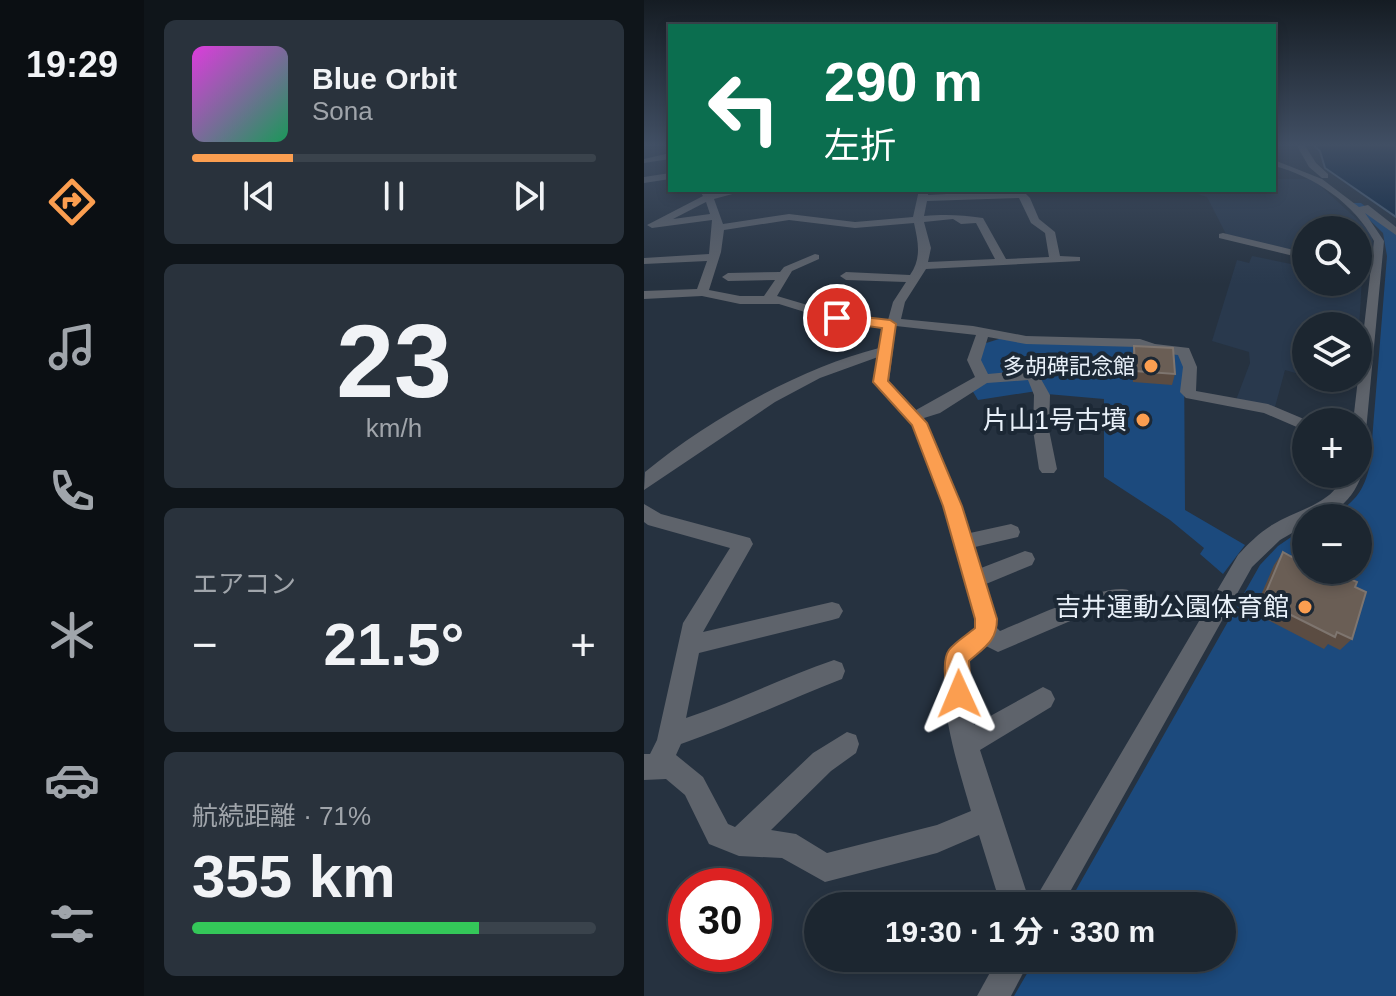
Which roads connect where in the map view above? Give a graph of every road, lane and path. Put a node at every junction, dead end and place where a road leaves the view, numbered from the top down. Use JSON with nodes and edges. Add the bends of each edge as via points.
{"nodes":[{"id":1,"x":1330,"y":190,"type":"edge"},
{"id":2,"x":1343,"y":190,"type":"edge"},
{"id":3,"x":1019,"y":192,"type":"edge"},
{"id":4,"x":706,"y":193,"type":"edge"},
{"id":5,"x":924,"y":194,"type":"edge"},
{"id":6,"x":918,"y":218,"type":"junction"},
{"id":7,"x":718,"y":222,"type":"junction"},
{"id":8,"x":648,"y":225,"type":"edge"},
{"id":9,"x":1396,"y":232,"type":"edge"},
{"id":10,"x":1223,"y":236,"type":"dead end"},
{"id":11,"x":1292,"y":253,"type":"edge"},
{"id":12,"x":712,"y":257,"type":"junction"},
{"id":13,"x":815,"y":257,"type":"dead end"},
{"id":14,"x":1055,"y":259,"type":"junction"},
{"id":15,"x":1076,"y":259,"type":"dead end"},
{"id":16,"x":644,"y":261,"type":"edge"},
{"id":17,"x":1002,"y":262,"type":"junction"},
{"id":18,"x":919,"y":272,"type":"junction"},
{"id":19,"x":783,"y":276,"type":"junction"},
{"id":20,"x":846,"y":276,"type":"dead end"},
{"id":21,"x":728,"y":277,"type":"dead end"},
{"id":22,"x":754,"y":279,"type":"junction"},
{"id":23,"x":702,"y":292,"type":"junction"},
{"id":24,"x":644,"y":295,"type":"edge"},
{"id":25,"x":740,"y":300,"type":"junction"},
{"id":26,"x":768,"y":300,"type":"junction"},
{"id":27,"x":892,"y":323,"type":"junction"},
{"id":28,"x":983,"y":333,"type":"junction"},
{"id":29,"x":887,"y":350,"type":"junction"},
{"id":30,"x":983,"y":379,"type":"junction"},
{"id":31,"x":1361,"y":408,"type":"edge"},
{"id":32,"x":912,"y":417,"type":"junction"},
{"id":33,"x":1292,"y":420,"type":"edge"},
{"id":34,"x":1048,"y":469,"type":"dead end"},
{"id":35,"x":644,"y":483,"type":"edge"},
{"id":36,"x":1348,"y":488,"type":"edge"},
{"id":37,"x":644,"y":511,"type":"edge"},
{"id":38,"x":1011,"y":532,"type":"dead end"},
{"id":39,"x":963,"y":542,"type":"junction"},
{"id":40,"x":1025,"y":559,"type":"dead end"},
{"id":41,"x":975,"y":580,"type":"junction"},
{"id":42,"x":1121,"y":596,"type":"dead end"},
{"id":43,"x":832,"y":611,"type":"dead end"},
{"id":44,"x":986,"y":633,"type":"junction"},
{"id":45,"x":691,"y":645,"type":"junction"},
{"id":46,"x":834,"y":671,"type":"dead end"},
{"id":47,"x":1043,"y":699,"type":"dead end"},
{"id":48,"x":670,"y":735,"type":"junction"},
{"id":49,"x":847,"y":744,"type":"dead end"},
{"id":50,"x":966,"y":744,"type":"junction"},
{"id":51,"x":651,"y":766,"type":"edge"},
{"id":52,"x":988,"y":818,"type":"junction"},
{"id":53,"x":739,"y":842,"type":"junction"},
{"id":54,"x":1012,"y":892,"type":"edge"},
{"id":55,"x":1054,"y":892,"type":"edge"},
{"id":56,"x":1008,"y":972,"type":"edge"},
{"id":57,"x":993,"y":996,"type":"edge"}],
"edges":[{"from":1,"to":31,"type":"street","via":[[1363,217],[1379,241]]},
{"from":2,"to":9,"type":"street"},
{"from":3,"to":5,"type":"street"},
{"from":3,"to":14,"type":"street","via":[[1035,221],[1050,232]]},
{"from":4,"to":7,"type":"street"},
{"from":4,"to":8,"type":"street"},
{"from":5,"to":6,"type":"street"},
{"from":6,"to":7,"type":"street","via":[[847,225],[789,217]]},
{"from":6,"to":17,"type":"street","via":[[979,220]]},
{"from":6,"to":18,"type":"street","via":[[925,248]]},
{"from":7,"to":8,"type":"street"},
{"from":7,"to":12,"type":"street","via":[[720,242]]},
{"from":10,"to":11,"type":"street"},
{"from":12,"to":16,"type":"street"},
{"from":12,"to":23,"type":"street"},
{"from":13,"to":19,"type":"street","via":[[793,265]]},
{"from":14,"to":15,"type":"street"},
{"from":14,"to":17,"type":"street"},
{"from":17,"to":18,"type":"street"},
{"from":18,"to":20,"type":"street"},
{"from":18,"to":27,"type":"street"},
{"from":19,"to":22,"type":"street"},
{"from":19,"to":26,"type":"street"},
{"from":21,"to":22,"type":"street"},
{"from":22,"to":25,"type":"street"},
{"from":23,"to":24,"type":"street"},
{"from":23,"to":25,"type":"street"},
{"from":25,"to":26,"type":"street"},
{"from":26,"to":27,"type":"street","via":[[837,318]]},
{"from":27,"to":28,"type":"street"},
{"from":27,"to":29,"type":"street"},
{"from":28,"to":30,"type":"street","via":[[974,360]]},
{"from":28,"to":33,"type":"street","via":[[1026,340],[1140,343],[1184,351],[1191,395],[1268,409]]},
{"from":29,"to":32,"type":"street","via":[[881,382]]},
{"from":29,"to":35,"type":"street","via":[[828,368],[744,411],[673,457]]},
{"from":30,"to":32,"type":"street"},
{"from":30,"to":34,"type":"street","via":[[1036,377],[1045,410],[1041,427]]},
{"from":32,"to":39,"type":"street","via":[[953,506]]},
{"from":36,"to":55,"type":"street","via":[[1330,505],[1264,540],[1245,561]]},
{"from":37,"to":45,"type":"street","via":[[655,520],[743,544],[694,623]]},
{"from":38,"to":39,"type":"street"},
{"from":39,"to":41,"type":"street"},
{"from":40,"to":41,"type":"street"},
{"from":41,"to":44,"type":"street"},
{"from":42,"to":44,"type":"street","via":[[998,642]]},
{"from":43,"to":45,"type":"street"},
{"from":44,"to":50,"type":"street","via":[[958,656],[955,669]]},
{"from":45,"to":48,"type":"street"},
{"from":46,"to":48,"type":"street","via":[[735,714]]},
{"from":47,"to":50,"type":"street"},
{"from":48,"to":51,"type":"street"},
{"from":49,"to":53,"type":"street"},
{"from":50,"to":52,"type":"street"},
{"from":51,"to":53,"type":"street","via":[[671,766],[694,786],[719,834]]},
{"from":52,"to":53,"type":"street","via":[[937,839],[825,868],[786,844]]},
{"from":52,"to":54,"type":"street"},
{"from":56,"to":57,"type":"street"}]}
